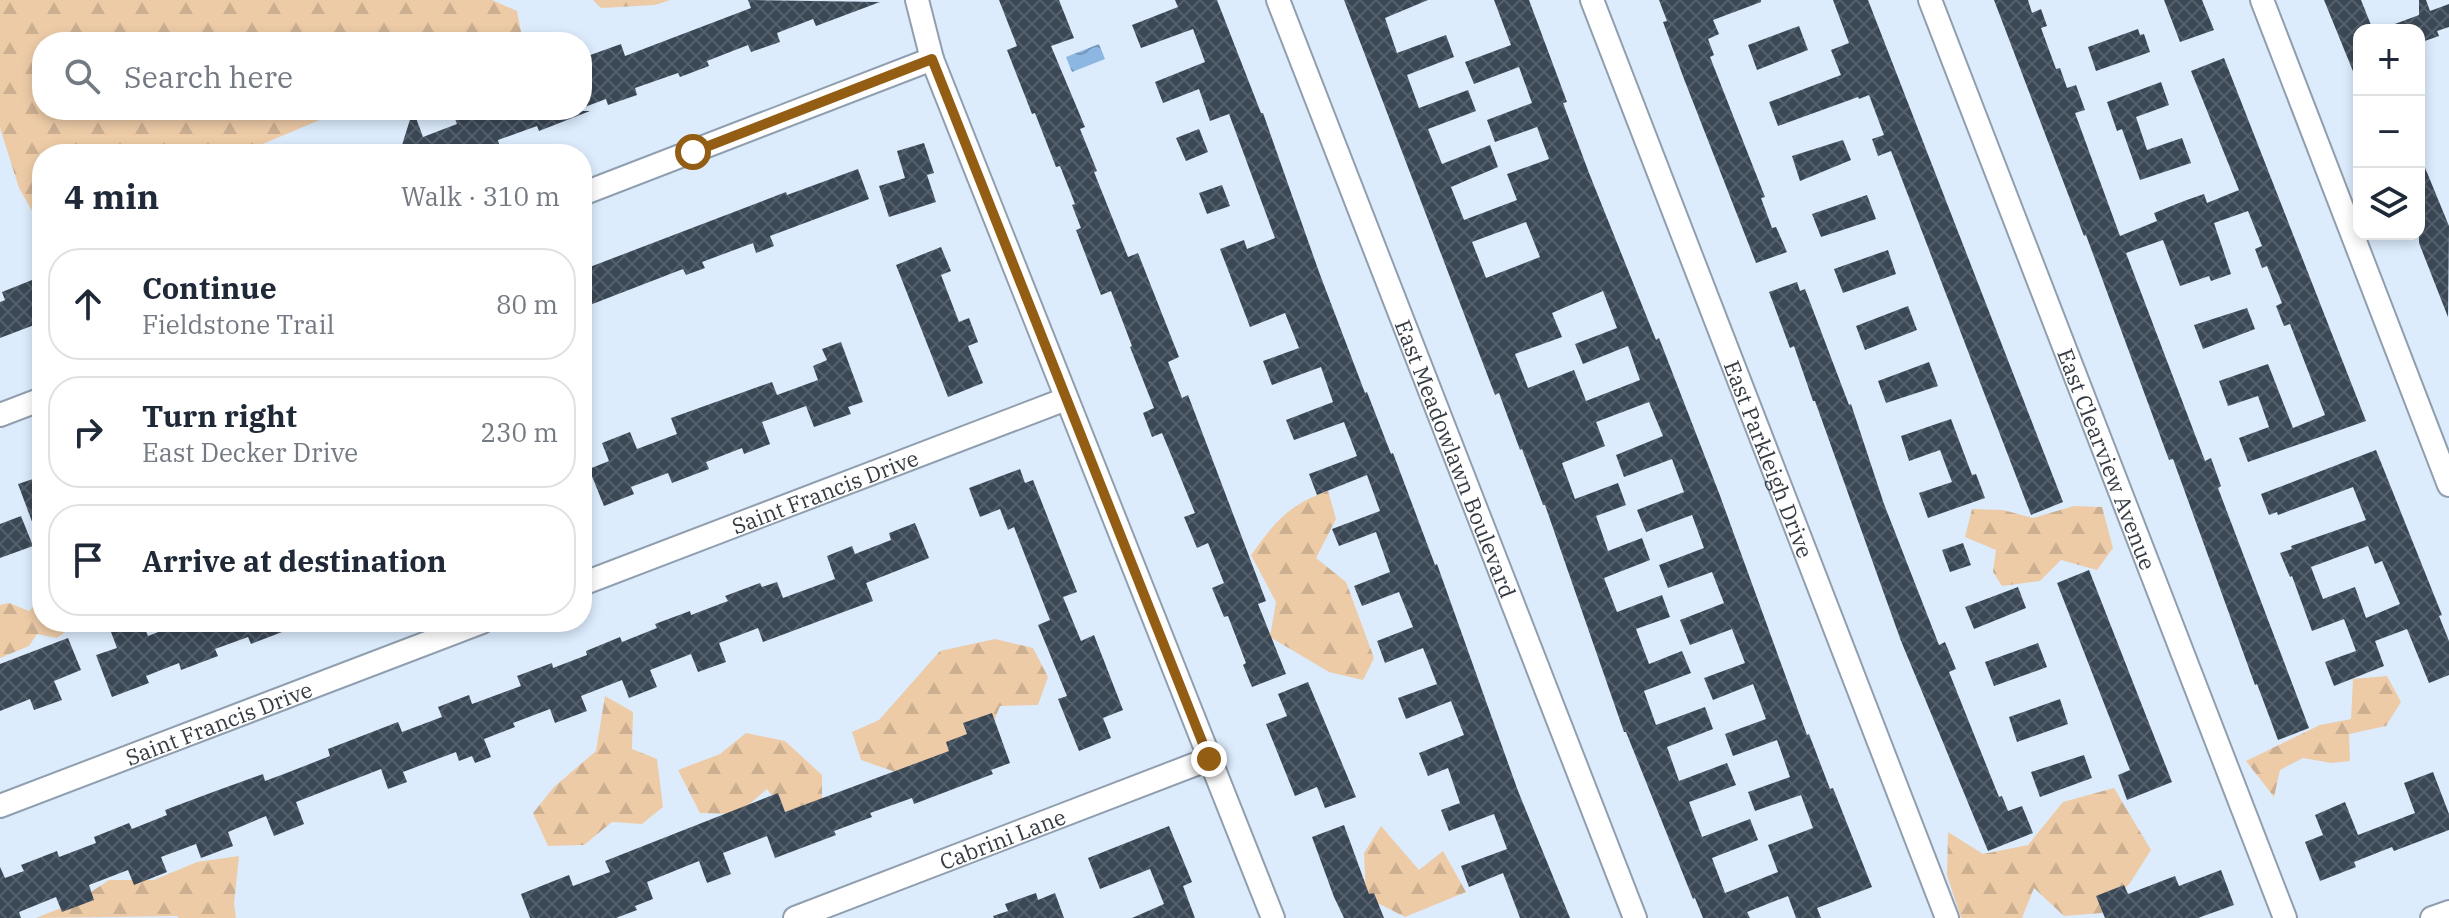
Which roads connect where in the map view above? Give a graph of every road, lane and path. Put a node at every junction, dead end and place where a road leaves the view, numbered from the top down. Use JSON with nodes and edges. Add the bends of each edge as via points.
{"nodes":[{"id":1,"x":917,"y":0,"type":"edge"},
{"id":2,"x":1278,"y":0,"type":"edge"},
{"id":3,"x":1592,"y":0,"type":"edge"},
{"id":4,"x":1930,"y":0,"type":"edge"},
{"id":5,"x":2262,"y":0,"type":"edge"},
{"id":6,"x":932,"y":59,"type":"junction"},
{"id":7,"x":592,"y":190,"type":"edge"},
{"id":8,"x":1066,"y":399,"type":"junction"},
{"id":9,"x":32,"y":403,"type":"edge"},
{"id":10,"x":0,"y":415,"type":"edge"},
{"id":11,"x":2449,"y":485,"type":"edge"},
{"id":12,"x":592,"y":580,"type":"edge"},
{"id":13,"x":456,"y":632,"type":"edge"},
{"id":14,"x":1209,"y":759,"type":"junction"},
{"id":15,"x":0,"y":806,"type":"edge"},
{"id":16,"x":2449,"y":912,"type":"edge"},
{"id":17,"x":795,"y":918,"type":"edge"},
{"id":18,"x":1273,"y":918,"type":"edge"},
{"id":19,"x":1635,"y":918,"type":"edge"},
{"id":20,"x":1947,"y":918,"type":"edge"},
{"id":21,"x":2285,"y":918,"type":"edge"},
{"id":22,"x":2432,"y":918,"type":"edge"}],
"edges":[{"from":1,"to":6,"type":"street"},
{"from":2,"to":19,"type":"street","name":"East Meadowlawn Boulevard"},
{"from":3,"to":20,"type":"street","name":"East Parkleigh Drive"},
{"from":4,"to":21,"type":"street","name":"East Clearview Avenue"},
{"from":5,"to":11,"type":"street"},
{"from":6,"to":7,"type":"street"},
{"from":6,"to":8,"type":"street"},
{"from":8,"to":12,"type":"street","name":"Saint Francis Drive"},
{"from":8,"to":14,"type":"street"},
{"from":9,"to":10,"type":"street"},
{"from":13,"to":15,"type":"street","name":"Saint Francis Drive"},
{"from":14,"to":17,"type":"street","name":"Cabrini Lane"},
{"from":14,"to":18,"type":"street"},
{"from":16,"to":22,"type":"street"}]}
